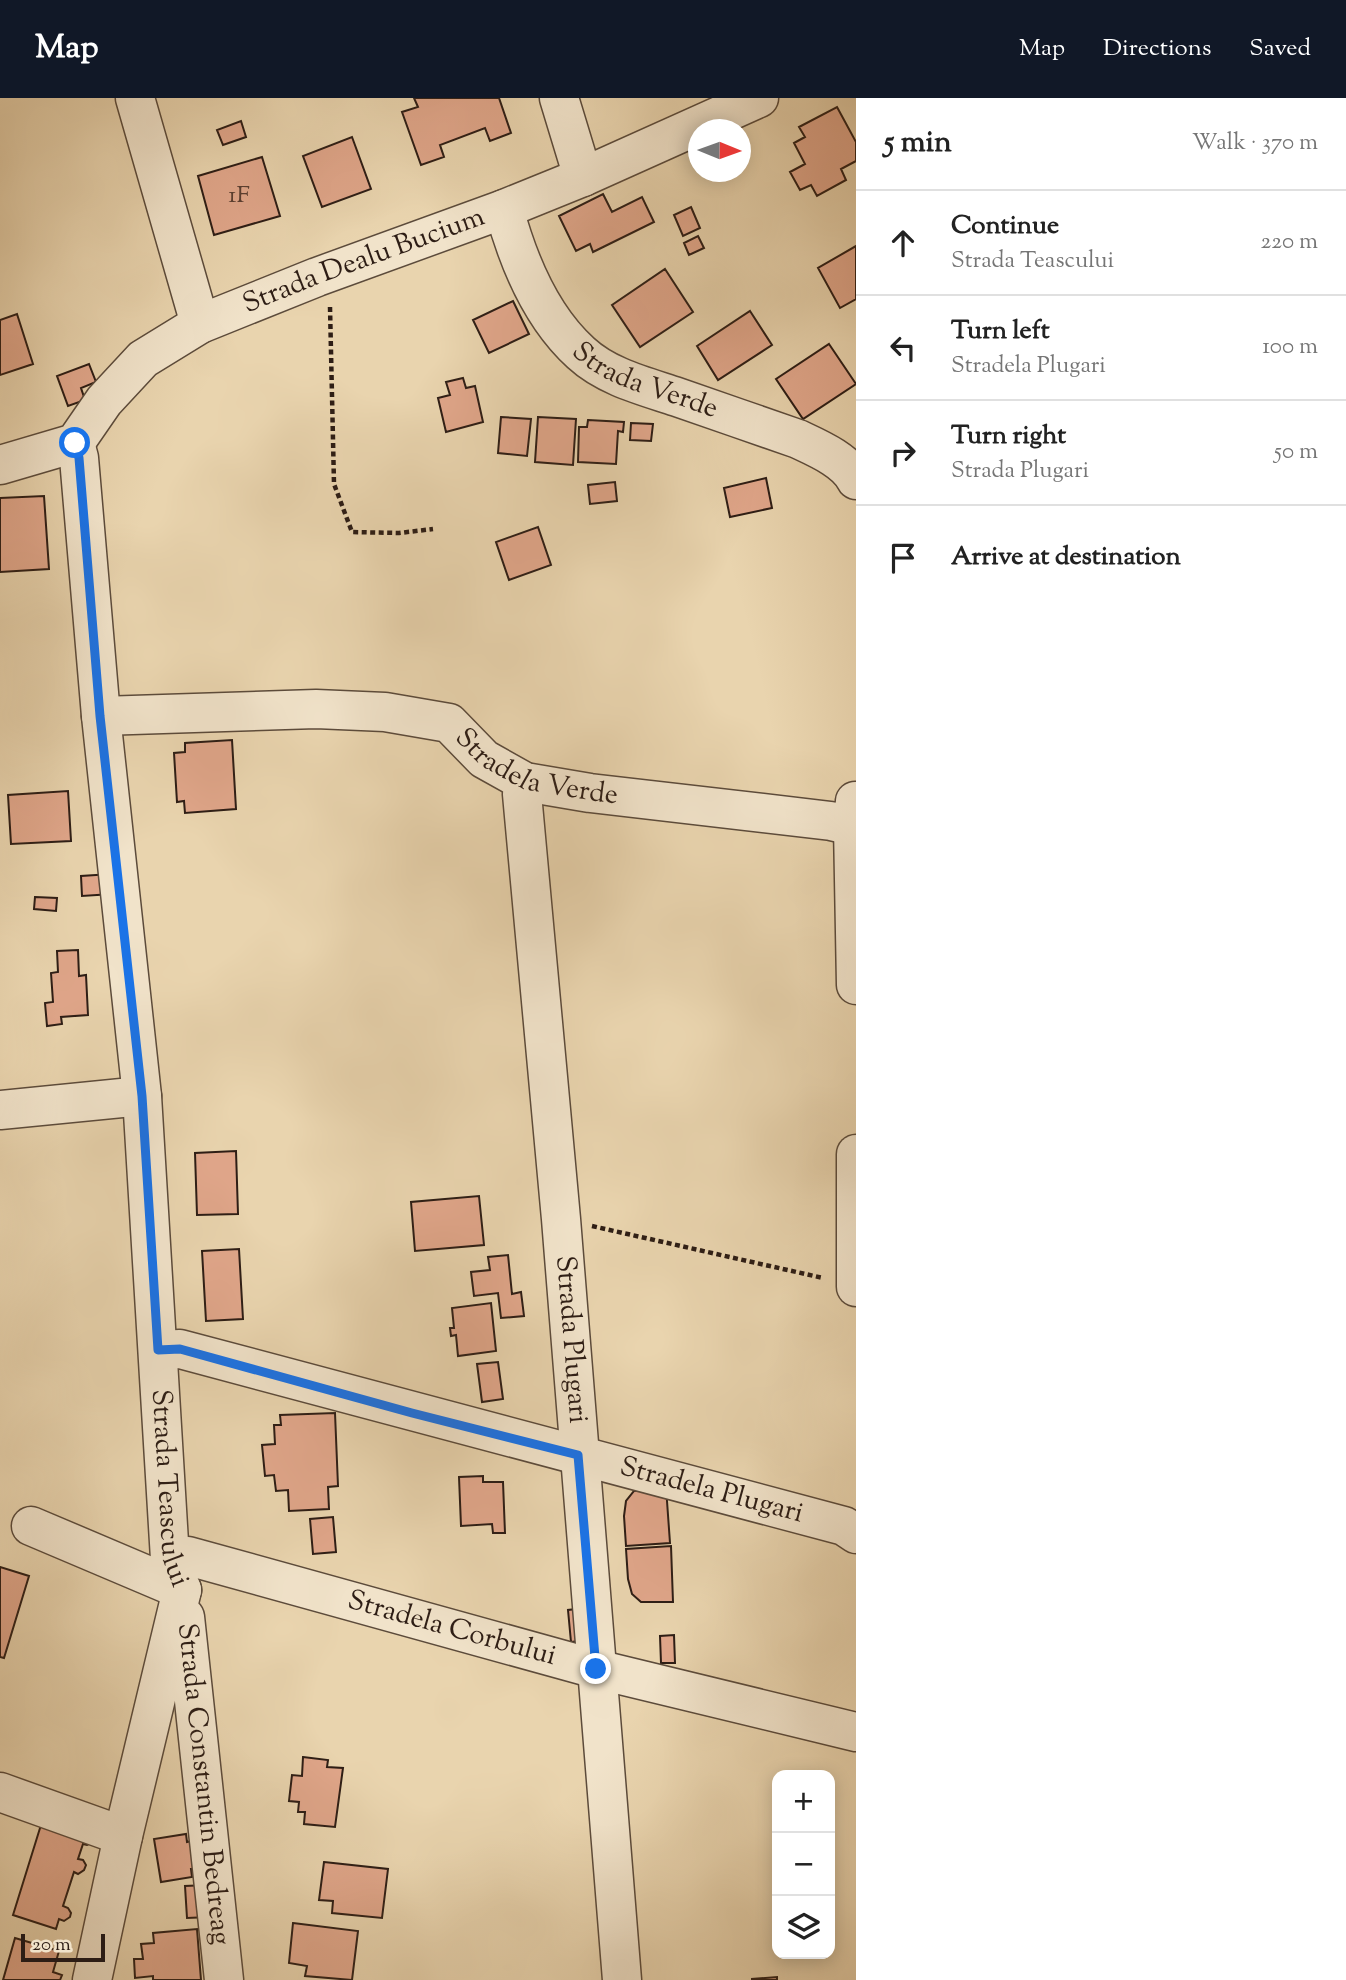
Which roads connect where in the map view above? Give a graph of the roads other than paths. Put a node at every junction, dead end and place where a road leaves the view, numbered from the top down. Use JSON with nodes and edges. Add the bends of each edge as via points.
{"nodes":[{"id":1,"x":135,"y":98,"type":"edge"},
{"id":2,"x":559,"y":98,"type":"edge"},
{"id":3,"x":759,"y":98,"type":"edge"},
{"id":4,"x":583,"y":177,"type":"junction"},
{"id":5,"x":504,"y":209,"type":"junction"},
{"id":6,"x":200,"y":324,"type":"junction"},
{"id":7,"x":75,"y":443,"type":"junction"},
{"id":8,"x":841,"y":444,"type":"edge"},
{"id":9,"x":0,"y":466,"type":"edge"},
{"id":10,"x":856,"y":480,"type":"edge"},
{"id":11,"x":100,"y":716,"type":"junction"},
{"id":12,"x":525,"y":782,"type":"junction"},
{"id":13,"x":855,"y":814,"type":"edge"},
{"id":14,"x":856,"y":985,"type":"edge"},
{"id":15,"x":142,"y":1096,"type":"junction"},
{"id":16,"x":0,"y":1110,"type":"edge"},
{"id":17,"x":856,"y":1154,"type":"edge"},
{"id":18,"x":856,"y":1287,"type":"edge"},
{"id":19,"x":158,"y":1350,"type":"junction"},
{"id":20,"x":578,"y":1455,"type":"junction"},
{"id":21,"x":31,"y":1526,"type":"dead end"},
{"id":22,"x":856,"y":1534,"type":"edge"},
{"id":23,"x":176,"y":1574,"type":"junction"},
{"id":24,"x":596,"y":1669,"type":"junction"},
{"id":25,"x":856,"y":1732,"type":"edge"},
{"id":26,"x":0,"y":1792,"type":"edge"},
{"id":27,"x":123,"y":1836,"type":"junction"},
{"id":28,"x":92,"y":1980,"type":"edge"},
{"id":29,"x":224,"y":1980,"type":"edge"},
{"id":30,"x":622,"y":1980,"type":"edge"}],
"edges":[{"from":1,"to":6,"type":"street"},
{"from":2,"to":4,"type":"street"},
{"from":3,"to":4,"type":"street","name":"Strada Dealu Bucium"},
{"from":4,"to":5,"type":"street","name":"Strada Dealu Bucium"},
{"from":5,"to":6,"type":"street","name":"Strada Dealu Bucium"},
{"from":5,"to":8,"type":"street","name":"Strada Verde","via":[[514,247],[533,287],[554,324],[582,354],[617,376],[798,439]]},
{"from":6,"to":7,"type":"street","name":"Strada Dealu Bucium","via":[[143,359],[104,401]]},
{"from":7,"to":9,"type":"street"},
{"from":7,"to":11,"type":"street","name":"Strada Teascului"},
{"from":8,"to":10,"type":"street","name":"Strada Verde"},
{"from":11,"to":12,"type":"street","name":"Stradela Verde","via":[[316,709],[385,712],[449,723],[484,759]]},
{"from":11,"to":15,"type":"street","name":"Strada Teascului"},
{"from":12,"to":13,"type":"street","name":"Stradela Verde","via":[[831,821]]},
{"from":12,"to":20,"type":"street","name":"Strada Plugari","via":[[522,794]]},
{"from":13,"to":14,"type":"street"},
{"from":15,"to":16,"type":"street"},
{"from":15,"to":19,"type":"street","name":"Strada Teascului"},
{"from":17,"to":18,"type":"street"},
{"from":19,"to":20,"type":"street","name":"Stradela Plugari","via":[[180,1349]]},
{"from":19,"to":23,"type":"street","name":"Strada Teascului"},
{"from":20,"to":22,"type":"street","name":"Stradela Plugari","via":[[844,1526]]},
{"from":20,"to":24,"type":"street","name":"Strada Plugari"},
{"from":21,"to":23,"type":"street"},
{"from":23,"to":24,"type":"street","name":"Stradela Corbului","via":[[188,1556]]},
{"from":23,"to":27,"type":"street","name":"Strada Teascului"},
{"from":23,"to":29,"type":"street","name":"Strada Constantin Bedreag"},
{"from":24,"to":25,"type":"street","name":"Stradela Corbului"},
{"from":24,"to":30,"type":"street","name":"Strada Plugari"},
{"from":26,"to":27,"type":"street"},
{"from":27,"to":28,"type":"street","name":"Strada Teascului"}]}
